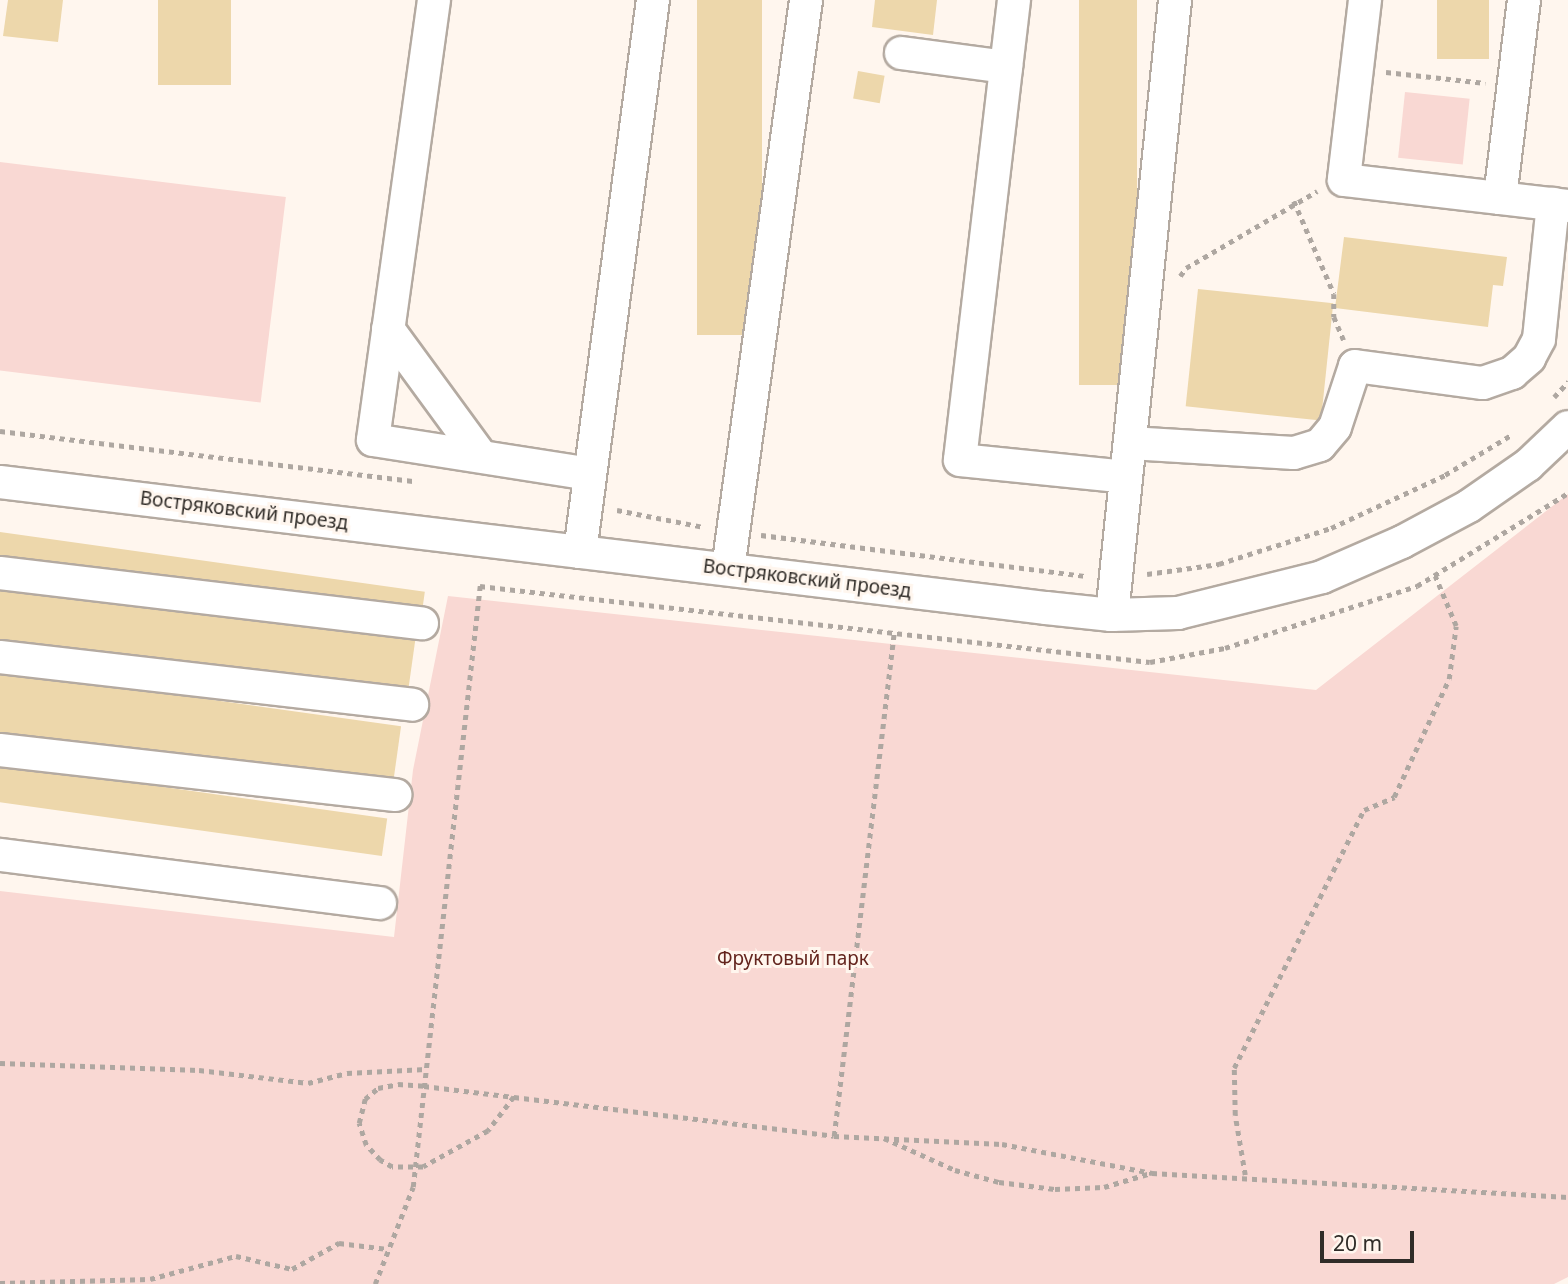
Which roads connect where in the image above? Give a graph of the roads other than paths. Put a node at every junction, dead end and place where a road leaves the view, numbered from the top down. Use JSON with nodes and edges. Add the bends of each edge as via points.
{"nodes":[{"id":1,"x":434,"y":0,"type":"edge"},
{"id":2,"x":653,"y":0,"type":"edge"},
{"id":3,"x":806,"y":0,"type":"edge"},
{"id":4,"x":1014,"y":0,"type":"edge"},
{"id":5,"x":1175,"y":0,"type":"edge"},
{"id":6,"x":1365,"y":0,"type":"edge"},
{"id":7,"x":1524,"y":0,"type":"edge"},
{"id":8,"x":901,"y":54,"type":"dead end"},
{"id":9,"x":1006,"y":67,"type":"junction"},
{"id":10,"x":1500,"y":198,"type":"junction"},
{"id":11,"x":1561,"y":205,"type":"edge"},
{"id":12,"x":388,"y":329,"type":"junction"},
{"id":13,"x":1568,"y":427,"type":"edge"},
{"id":14,"x":1130,"y":443,"type":"junction"},
{"id":15,"x":481,"y":456,"type":"junction"},
{"id":16,"x":589,"y":474,"type":"junction"},
{"id":17,"x":1126,"y":477,"type":"junction"},
{"id":18,"x":0,"y":482,"type":"edge"},
{"id":19,"x":580,"y":552,"type":"junction"},
{"id":20,"x":727,"y":569,"type":"junction"},
{"id":21,"x":0,"y":573,"type":"edge"},
{"id":22,"x":1112,"y":615,"type":"junction"},
{"id":23,"x":422,"y":623,"type":"dead end"},
{"id":24,"x":0,"y":657,"type":"edge"},
{"id":25,"x":412,"y":705,"type":"dead end"},
{"id":26,"x":0,"y":750,"type":"edge"},
{"id":27,"x":395,"y":795,"type":"dead end"},
{"id":28,"x":0,"y":855,"type":"edge"},
{"id":29,"x":380,"y":903,"type":"dead end"}],
"edges":[{"from":1,"to":12,"type":"street"},
{"from":2,"to":16,"type":"street"},
{"from":3,"to":20,"type":"street"},
{"from":4,"to":9,"type":"street"},
{"from":5,"to":14,"type":"street"},
{"from":6,"to":10,"type":"street","via":[[1344,180]]},
{"from":7,"to":10,"type":"street"},
{"from":8,"to":9,"type":"street"},
{"from":9,"to":17,"type":"street","via":[[960,460]]},
{"from":10,"to":11,"type":"street"},
{"from":11,"to":14,"type":"street","via":[[1539,339],[1529,358],[1512,373],[1482,383],[1355,366],[1335,427],[1320,445],[1294,453]]},
{"from":12,"to":15,"type":"street"},
{"from":12,"to":15,"type":"street","via":[[373,440]]},
{"from":13,"to":22,"type":"street","name":"Востряковский проезд","via":[[1528,465],[1469,506],[1322,577],[1178,613]]},
{"from":14,"to":17,"type":"street"},
{"from":15,"to":16,"type":"street"},
{"from":16,"to":19,"type":"street"},
{"from":17,"to":22,"type":"street"},
{"from":18,"to":19,"type":"street","name":"Востряковский проезд"},
{"from":19,"to":20,"type":"street","name":"Востряковский проезд"},
{"from":20,"to":22,"type":"street","name":"Востряковский проезд"},
{"from":21,"to":23,"type":"street"},
{"from":24,"to":25,"type":"street"},
{"from":26,"to":27,"type":"street"},
{"from":28,"to":29,"type":"street"}]}
